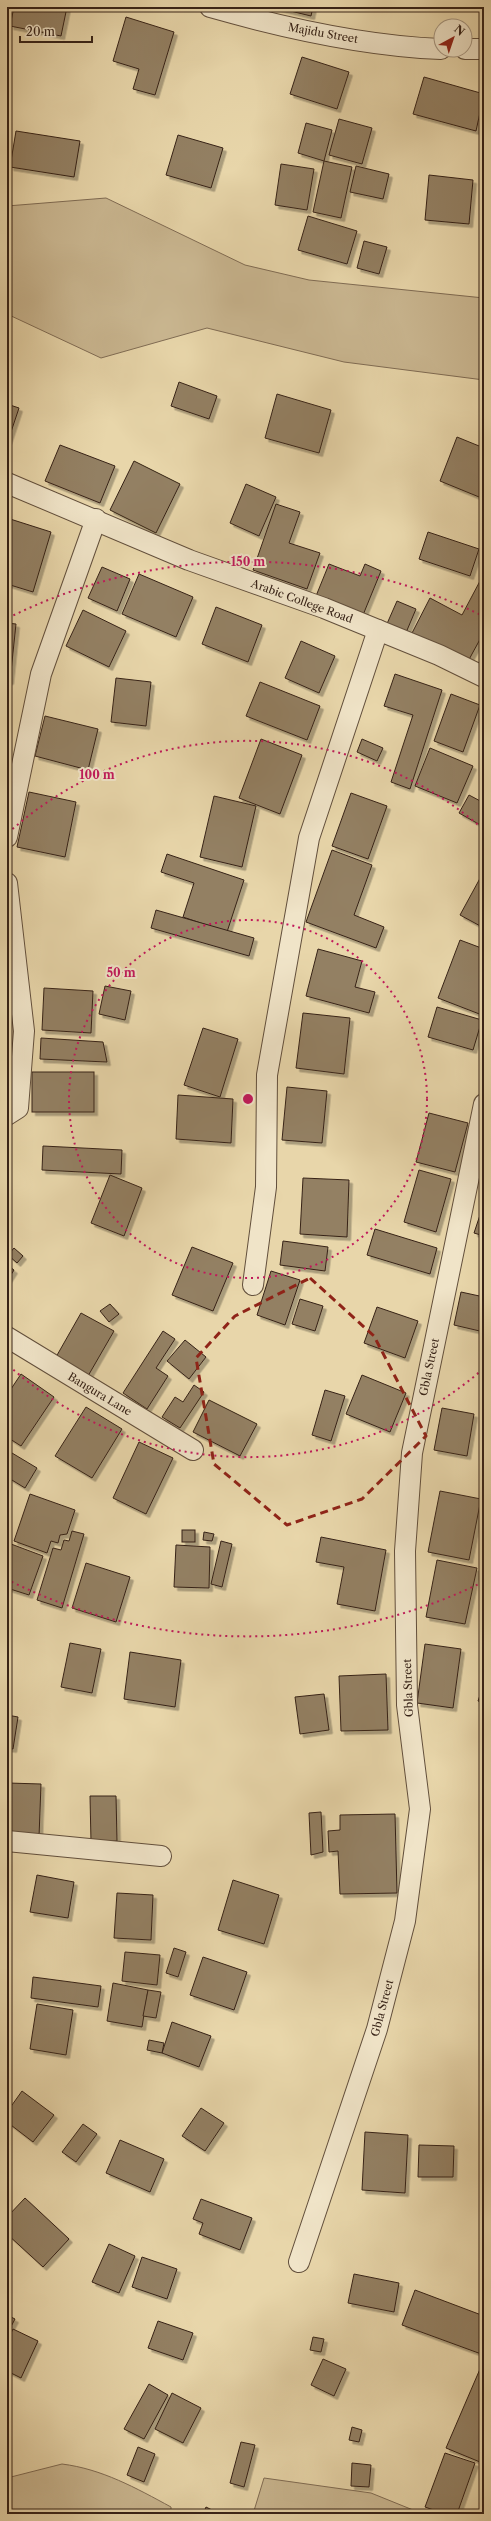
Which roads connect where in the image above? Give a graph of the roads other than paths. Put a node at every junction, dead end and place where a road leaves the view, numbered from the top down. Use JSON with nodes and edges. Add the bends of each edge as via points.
{"nodes":[{"id":1,"x":210,"y":7,"type":"edge"},
{"id":2,"x":433,"y":48,"type":"edge"},
{"id":3,"x":473,"y":49,"type":"edge"},
{"id":4,"x":484,"y":49,"type":"edge"},
{"id":5,"x":7,"y":483,"type":"edge"},
{"id":6,"x":96,"y":519,"type":"junction"},
{"id":7,"x":378,"y":630,"type":"junction"},
{"id":8,"x":484,"y":677,"type":"edge"},
{"id":9,"x":7,"y":837,"type":"edge"},
{"id":10,"x":7,"y":884,"type":"edge"},
{"id":11,"x":484,"y":1104,"type":"edge"},
{"id":12,"x":7,"y":1115,"type":"edge"},
{"id":13,"x":253,"y":1285,"type":"dead end"},
{"id":14,"x":7,"y":1338,"type":"edge"},
{"id":15,"x":193,"y":1450,"type":"dead end"},
{"id":16,"x":7,"y":1841,"type":"edge"},
{"id":17,"x":161,"y":1856,"type":"dead end"},
{"id":18,"x":299,"y":2262,"type":"dead end"}],
"edges":[{"from":1,"to":2,"type":"street","name":"Majidu Street","via":[[270,24],[348,38]]},
{"from":3,"to":4,"type":"street"},
{"from":5,"to":6,"type":"street","name":"Arabic College Road"},
{"from":6,"to":7,"type":"street","name":"Arabic College Road","via":[[189,560]]},
{"from":6,"to":9,"type":"street","via":[[41,674]]},
{"from":7,"to":8,"type":"street","name":"Arabic College Road","via":[[439,654]]},
{"from":7,"to":13,"type":"street","via":[[309,838],[267,1075],[266,1187]]},
{"from":10,"to":12,"type":"street","via":[[24,1031],[18,1108]]},
{"from":11,"to":18,"type":"street","name":"Gbla Street","via":[[412,1453],[405,1551],[407,1705],[420,1809],[405,1921],[377,2029]]},
{"from":14,"to":15,"type":"street","name":"Bangura Lane"},
{"from":16,"to":17,"type":"street"}]}
